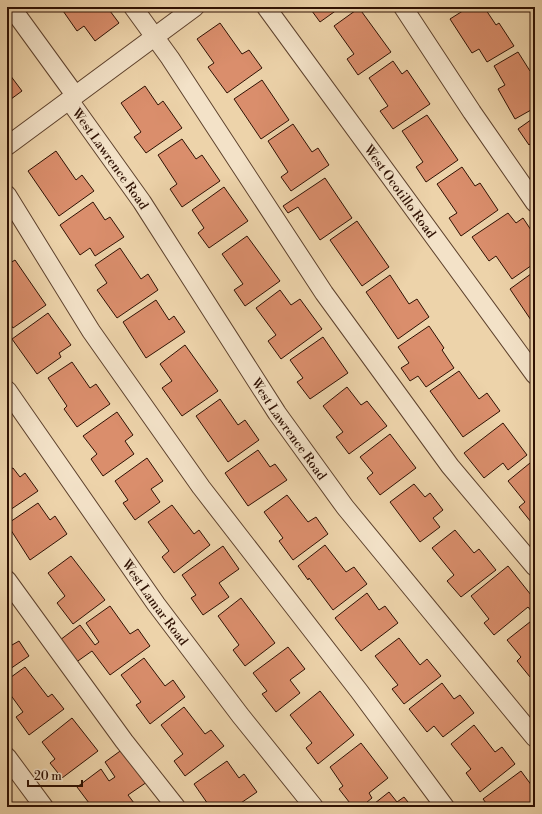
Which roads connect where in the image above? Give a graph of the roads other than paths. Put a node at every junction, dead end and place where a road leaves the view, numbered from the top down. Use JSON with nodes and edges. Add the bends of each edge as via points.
{"nodes":[{"id":1,"x":10,"y":7,"type":"edge"},
{"id":2,"x":133,"y":7,"type":"edge"},
{"id":3,"x":195,"y":7,"type":"edge"},
{"id":4,"x":266,"y":7,"type":"edge"},
{"id":5,"x":403,"y":7,"type":"edge"},
{"id":6,"x":154,"y":36,"type":"junction"},
{"id":7,"x":72,"y":97,"type":"junction"},
{"id":8,"x":7,"y":146,"type":"edge"},
{"id":9,"x":7,"y":195,"type":"edge"},
{"id":10,"x":535,"y":203,"type":"edge"},
{"id":11,"x":535,"y":375,"type":"edge"},
{"id":12,"x":10,"y":401,"type":"edge"},
{"id":13,"x":535,"y":567,"type":"edge"},
{"id":14,"x":7,"y":580,"type":"edge"},
{"id":15,"x":535,"y":738,"type":"edge"},
{"id":16,"x":7,"y":757,"type":"edge"},
{"id":17,"x":44,"y":807,"type":"edge"},
{"id":18,"x":176,"y":807,"type":"edge"},
{"id":19,"x":314,"y":807,"type":"edge"},
{"id":20,"x":445,"y":807,"type":"edge"}],
"edges":[{"from":1,"to":7,"type":"street","name":"West Lawrence Road"},
{"from":2,"to":6,"type":"street"},
{"from":3,"to":6,"type":"street"},
{"from":4,"to":11,"type":"street","name":"West Ocotillo Road"},
{"from":5,"to":10,"type":"street"},
{"from":6,"to":7,"type":"street"},
{"from":6,"to":13,"type":"street","via":[[324,293],[450,466]]},
{"from":7,"to":8,"type":"street"},
{"from":7,"to":15,"type":"street","name":"West Lawrence Road","via":[[277,413],[345,507]]},
{"from":9,"to":20,"type":"street","via":[[91,331],[201,487]]},
{"from":12,"to":19,"type":"street","name":"West Lamar Road","via":[[156,604]]},
{"from":14,"to":18,"type":"street","via":[[124,742]]},
{"from":16,"to":17,"type":"street"}]}
